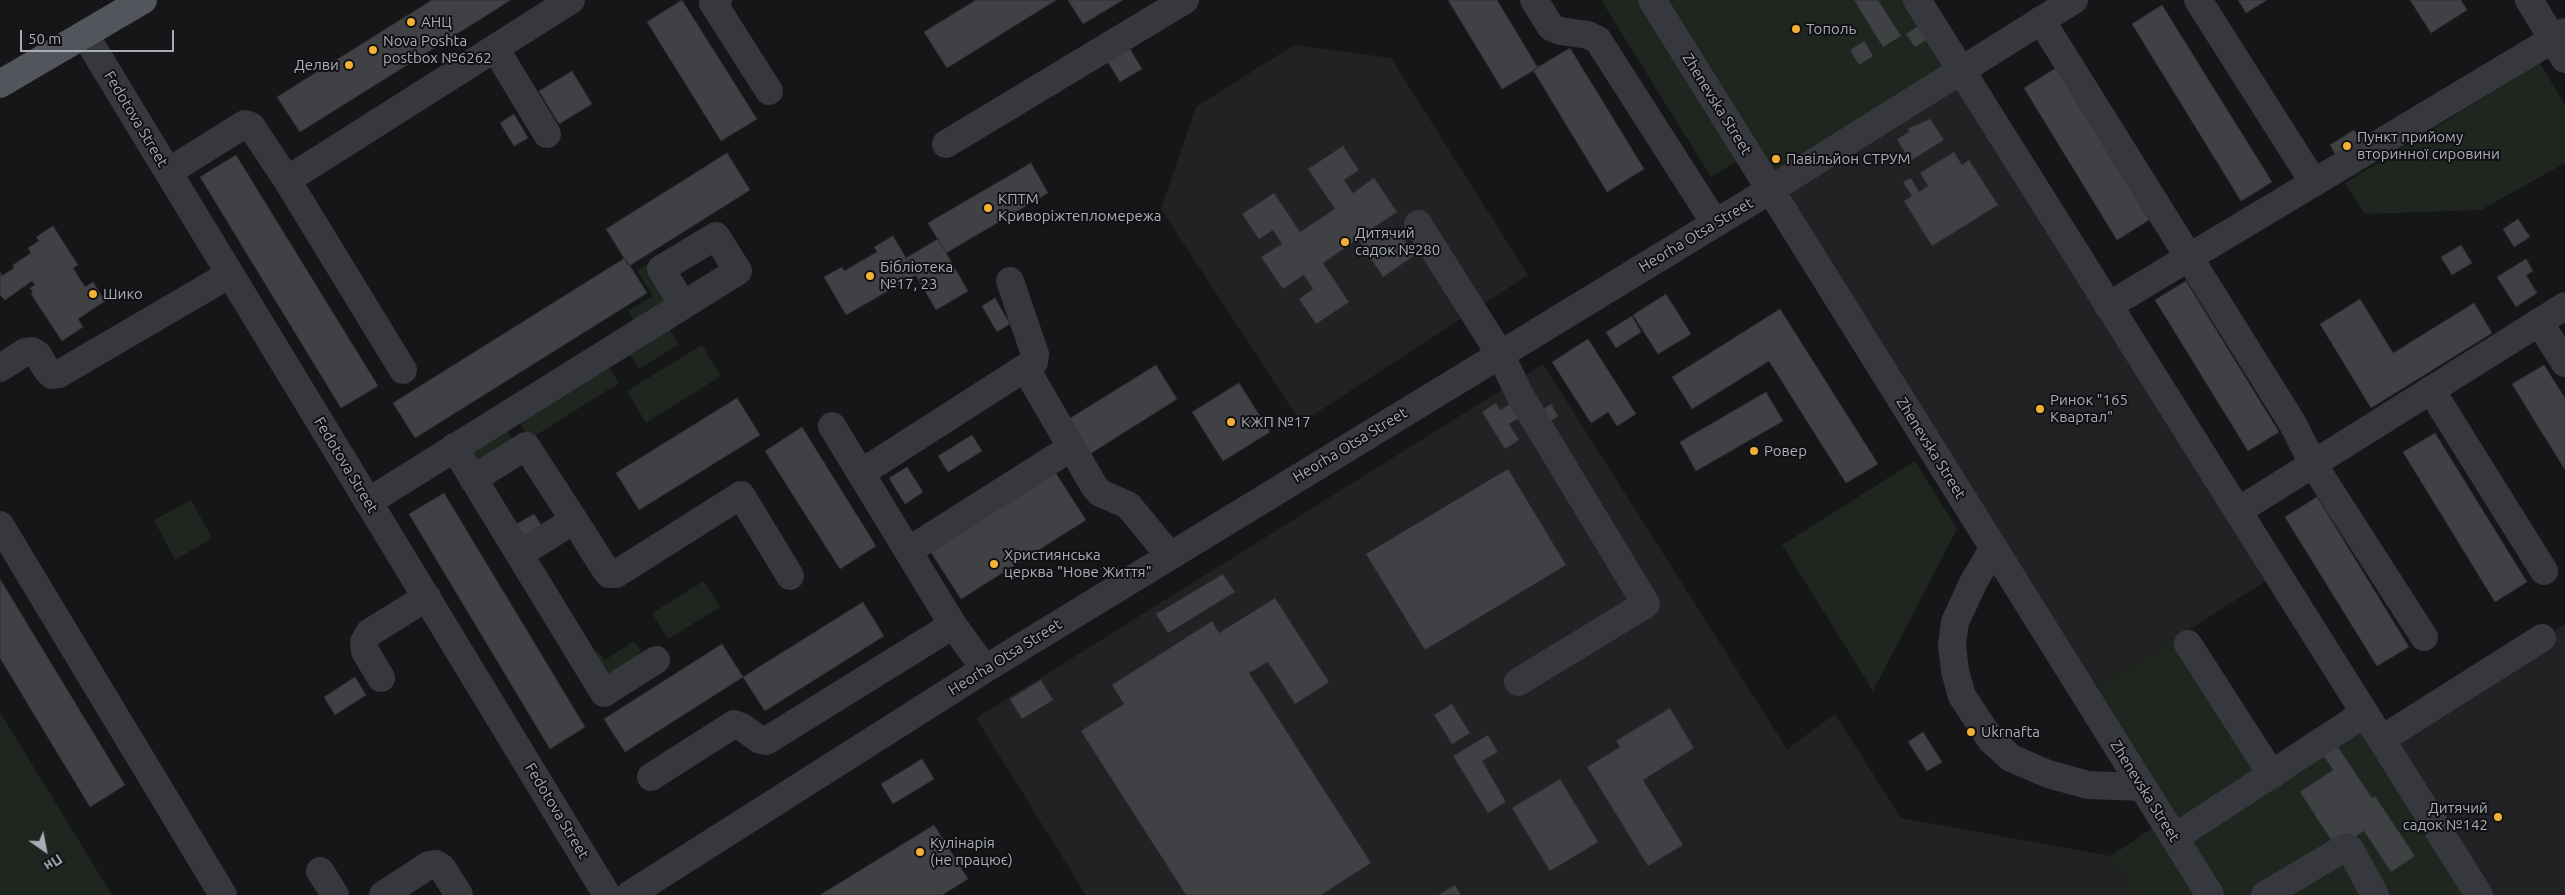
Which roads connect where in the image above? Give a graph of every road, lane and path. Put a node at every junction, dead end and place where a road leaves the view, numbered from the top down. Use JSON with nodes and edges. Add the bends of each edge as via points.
{"nodes":[{"id":1,"x":143,"y":0,"type":"edge"},
{"id":2,"x":572,"y":0,"type":"edge"},
{"id":3,"x":1185,"y":0,"type":"edge"},
{"id":4,"x":1534,"y":0,"type":"edge"},
{"id":5,"x":1652,"y":0,"type":"edge"},
{"id":6,"x":1917,"y":0,"type":"edge"},
{"id":7,"x":2198,"y":0,"type":"edge"},
{"id":8,"x":2529,"y":0,"type":"edge"},
{"id":9,"x":714,"y":1,"type":"edge"},
{"id":10,"x":2056,"y":8,"type":"edge"},
{"id":11,"x":85,"y":35,"type":"junction"},
{"id":12,"x":2561,"y":44,"type":"edge"},
{"id":13,"x":495,"y":48,"type":"junction"},
{"id":14,"x":1959,"y":70,"type":"junction"},
{"id":15,"x":0,"y":84,"type":"edge"},
{"id":16,"x":769,"y":91,"type":"dead end"},
{"id":17,"x":547,"y":134,"type":"dead end"},
{"id":18,"x":946,"y":144,"type":"dead end"},
{"id":19,"x":168,"y":172,"type":"junction"},
{"id":20,"x":287,"y":180,"type":"junction"},
{"id":21,"x":2314,"y":183,"type":"junction"},
{"id":22,"x":1770,"y":190,"type":"junction"},
{"id":23,"x":1715,"y":223,"type":"junction"},
{"id":24,"x":1418,"y":224,"type":"dead end"},
{"id":25,"x":2190,"y":258,"type":"junction"},
{"id":26,"x":230,"y":274,"type":"junction"},
{"id":27,"x":1010,"y":282,"type":"dead end"},
{"id":28,"x":683,"y":305,"type":"dead end"},
{"id":29,"x":2108,"y":306,"type":"junction"},
{"id":30,"x":2565,"y":306,"type":"edge"},
{"id":31,"x":2539,"y":322,"type":"junction"},
{"id":32,"x":1500,"y":354,"type":"junction"},
{"id":33,"x":2565,"y":363,"type":"edge"},
{"id":34,"x":0,"y":368,"type":"edge"},
{"id":35,"x":1026,"y":368,"type":"junction"},
{"id":36,"x":403,"y":370,"type":"dead end"},
{"id":37,"x":2431,"y":390,"type":"junction"},
{"id":38,"x":832,"y":426,"type":"dead end"},
{"id":39,"x":454,"y":447,"type":"junction"},
{"id":40,"x":1072,"y":447,"type":"junction"},
{"id":41,"x":2313,"y":464,"type":"junction"},
{"id":42,"x":861,"y":473,"type":"junction"},
{"id":43,"x":474,"y":479,"type":"junction"},
{"id":44,"x":368,"y":502,"type":"junction"},
{"id":45,"x":2238,"y":511,"type":"junction"},
{"id":46,"x":574,"y":520,"type":"junction"},
{"id":47,"x":0,"y":525,"type":"edge"},
{"id":48,"x":1994,"y":548,"type":"junction"},
{"id":49,"x":908,"y":551,"type":"junction"},
{"id":50,"x":520,"y":554,"type":"junction"},
{"id":51,"x":1170,"y":556,"type":"junction"},
{"id":52,"x":2544,"y":570,"type":"dead end"},
{"id":53,"x":790,"y":576,"type":"dead end"},
{"id":54,"x":427,"y":597,"type":"junction"},
{"id":55,"x":953,"y":625,"type":"junction"},
{"id":56,"x":2424,"y":636,"type":"dead end"},
{"id":57,"x":2542,"y":638,"type":"dead end"},
{"id":58,"x":2188,"y":644,"type":"dead end"},
{"id":59,"x":656,"y":660,"type":"dead end"},
{"id":60,"x":985,"y":669,"type":"junction"},
{"id":61,"x":381,"y":678,"type":"dead end"},
{"id":62,"x":1518,"y":682,"type":"dead end"},
{"id":63,"x":2365,"y":713,"type":"junction"},
{"id":64,"x":2382,"y":739,"type":"junction"},
{"id":65,"x":2272,"y":775,"type":"junction"},
{"id":66,"x":651,"y":778,"type":"dead end"},
{"id":67,"x":2143,"y":787,"type":"junction"},
{"id":68,"x":2174,"y":838,"type":"junction"},
{"id":69,"x":320,"y":871,"type":"dead end"},
{"id":70,"x":223,"y":895,"type":"edge"},
{"id":71,"x":334,"y":895,"type":"edge"},
{"id":72,"x":383,"y":895,"type":"edge"},
{"id":73,"x":459,"y":895,"type":"edge"},
{"id":74,"x":608,"y":895,"type":"edge"},
{"id":75,"x":629,"y":895,"type":"edge"},
{"id":76,"x":2210,"y":895,"type":"edge"},
{"id":77,"x":2265,"y":895,"type":"edge"},
{"id":78,"x":2375,"y":895,"type":"edge"},
{"id":79,"x":2479,"y":895,"type":"edge"}],
"edges":[{"from":1,"to":11,"type":"main road"},
{"from":2,"to":13,"type":"street"},
{"from":3,"to":18,"type":"street"},
{"from":4,"to":23,"type":"street","via":[[1551,27],[1598,40]]},
{"from":5,"to":22,"type":"street","name":"Zhenevska Street"},
{"from":6,"to":14,"type":"street"},
{"from":7,"to":21,"type":"street"},
{"from":8,"to":12,"type":"street"},
{"from":9,"to":16,"type":"street"},
{"from":10,"to":14,"type":"street","name":"Heorha Otsa Street"},
{"from":10,"to":25,"type":"street"},
{"from":11,"to":15,"type":"main road"},
{"from":11,"to":19,"type":"street","name":"Fedotova Street"},
{"from":12,"to":21,"type":"street"},
{"from":13,"to":17,"type":"street"},
{"from":13,"to":20,"type":"street"},
{"from":14,"to":22,"type":"street","name":"Heorha Otsa Street"},
{"from":14,"to":29,"type":"street"},
{"from":19,"to":20,"type":"street","via":[[245,124],[255,131]]},
{"from":19,"to":26,"type":"street","name":"Fedotova Street"},
{"from":20,"to":36,"type":"street"},
{"from":21,"to":25,"type":"street"},
{"from":22,"to":23,"type":"street","name":"Heorha Otsa Street"},
{"from":22,"to":48,"type":"street","name":"Zhenevska Street"},
{"from":23,"to":32,"type":"street","name":"Heorha Otsa Street"},
{"from":24,"to":32,"type":"street"},
{"from":25,"to":29,"type":"street"},
{"from":25,"to":41,"type":"street","via":[[2294,424]]},
{"from":26,"to":34,"type":"street","via":[[59,374],[46,370],[32,351]]},
{"from":26,"to":44,"type":"street","name":"Fedotova Street"},
{"from":27,"to":35,"type":"street","via":[[1035,354],[1034,362]]},
{"from":28,"to":39,"type":"street"},
{"from":29,"to":45,"type":"street"},
{"from":30,"to":31,"type":"street"},
{"from":31,"to":33,"type":"street"},
{"from":31,"to":37,"type":"street"},
{"from":32,"to":51,"type":"street","name":"Heorha Otsa Street"},
{"from":32,"to":62,"type":"street","via":[[1521,397],[1646,604]]},
{"from":35,"to":40,"type":"street"},
{"from":35,"to":42,"type":"street"},
{"from":37,"to":41,"type":"street"},
{"from":37,"to":52,"type":"street"},
{"from":38,"to":42,"type":"street"},
{"from":39,"to":43,"type":"street"},
{"from":39,"to":44,"type":"street"},
{"from":40,"to":49,"type":"street"},
{"from":40,"to":51,"type":"street","via":[[1100,493],[1128,505]]},
{"from":41,"to":45,"type":"street"},
{"from":41,"to":56,"type":"street"},
{"from":42,"to":49,"type":"street"},
{"from":43,"to":46,"type":"street","via":[[526,446]]},
{"from":43,"to":50,"type":"street"},
{"from":44,"to":54,"type":"street","name":"Fedotova Street"},
{"from":45,"to":63,"type":"street"},
{"from":46,"to":50,"type":"street"},
{"from":46,"to":53,"type":"street","via":[[605,570],[616,574],[741,495]]},
{"from":47,"to":70,"type":"street"},
{"from":48,"to":67,"type":"street","name":"Zhenevska Street"},
{"from":48,"to":67,"type":"street","via":[[1974,581],[1956,622],[1952,646],[1962,696],[1991,740],[2011,758],[2048,774],[2088,785]]},
{"from":49,"to":55,"type":"street"},
{"from":50,"to":59,"type":"street","via":[[604,694]]},
{"from":51,"to":60,"type":"street","name":"Heorha Otsa Street"},
{"from":54,"to":61,"type":"street","via":[[369,633],[364,642],[365,650]]},
{"from":54,"to":74,"type":"street","name":"Fedotova Street"},
{"from":55,"to":60,"type":"street"},
{"from":55,"to":66,"type":"street","via":[[766,741],[734,724]]},
{"from":57,"to":64,"type":"street"},
{"from":58,"to":65,"type":"street"},
{"from":60,"to":75,"type":"street","name":"Heorha Otsa Street"},
{"from":63,"to":64,"type":"street"},
{"from":63,"to":65,"type":"street"},
{"from":64,"to":79,"type":"street"},
{"from":65,"to":68,"type":"street"},
{"from":67,"to":68,"type":"street","name":"Zhenevska Street"},
{"from":68,"to":76,"type":"street","name":"Zhenevska Street"},
{"from":69,"to":71,"type":"street"},
{"from":72,"to":73,"type":"street","via":[[436,864]]},
{"from":77,"to":78,"type":"street","via":[[2346,847]]}]}
